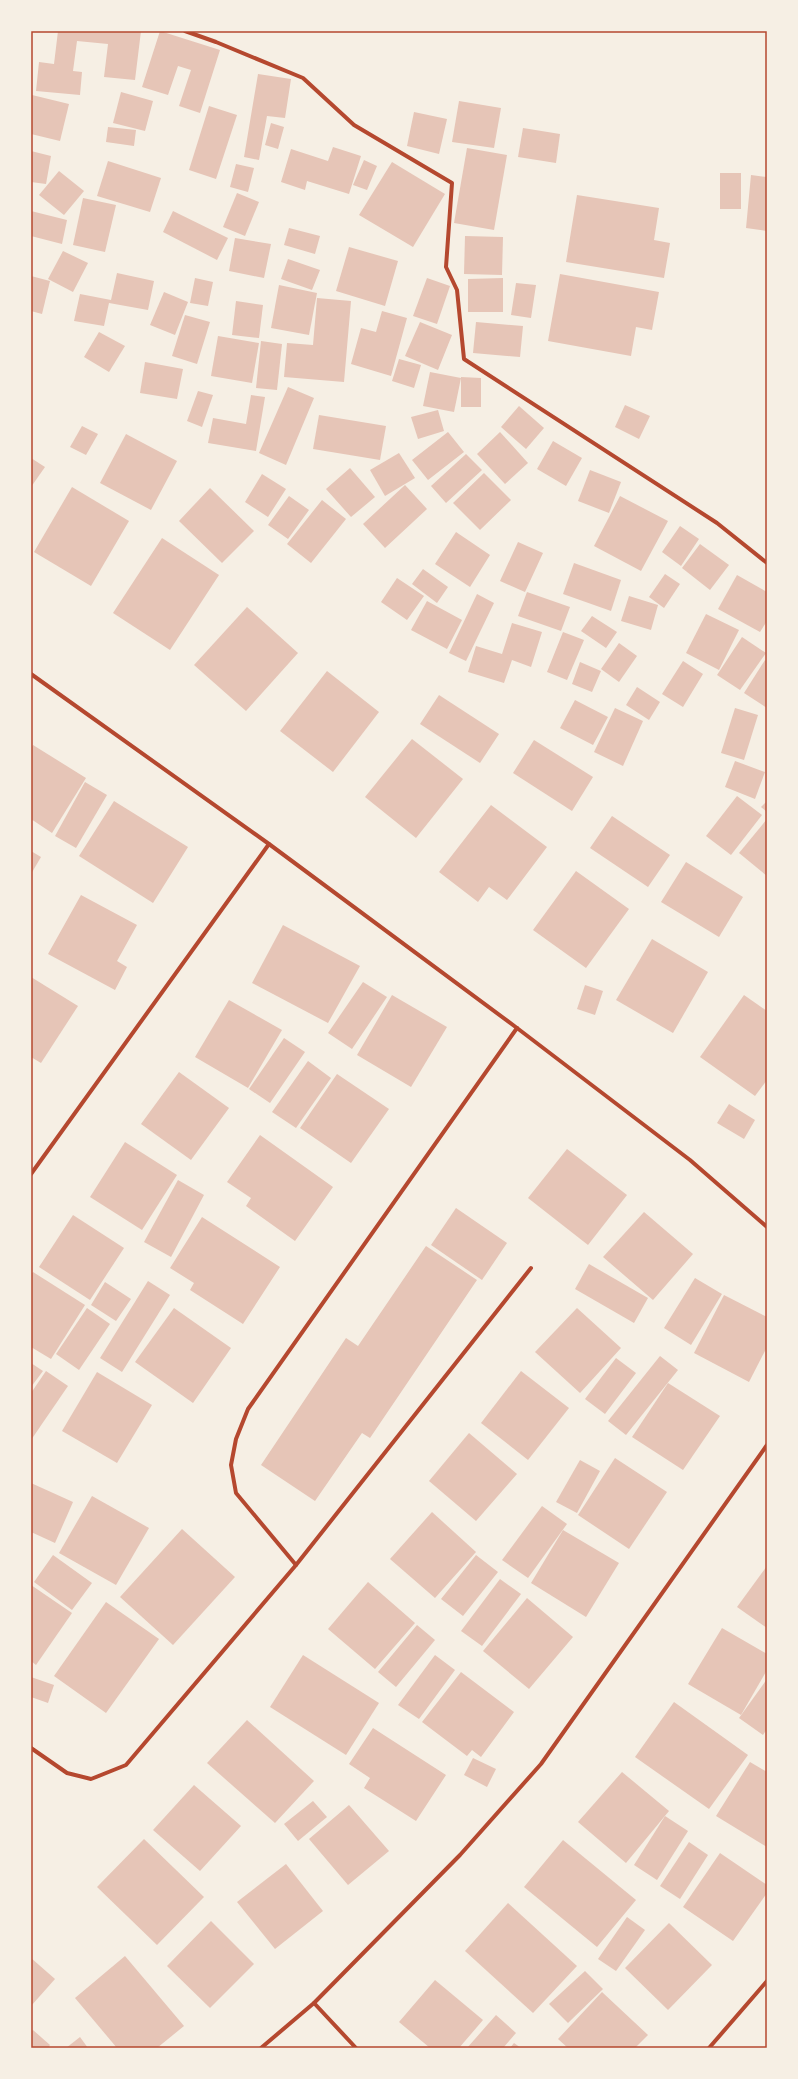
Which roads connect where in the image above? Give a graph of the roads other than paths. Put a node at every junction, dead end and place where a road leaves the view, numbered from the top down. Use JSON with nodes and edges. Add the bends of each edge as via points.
{"nodes":[{"id":1,"x":185,"y":31,"type":"edge"},
{"id":2,"x":767,"y":563,"type":"edge"},
{"id":3,"x":31,"y":674,"type":"edge"},
{"id":4,"x":269,"y":844,"type":"junction"},
{"id":5,"x":517,"y":1028,"type":"junction"},
{"id":6,"x":31,"y":1174,"type":"edge"},
{"id":7,"x":767,"y":1227,"type":"edge"},
{"id":8,"x":531,"y":1268,"type":"dead end"},
{"id":9,"x":767,"y":1445,"type":"edge"},
{"id":10,"x":296,"y":1565,"type":"junction"},
{"id":11,"x":31,"y":1748,"type":"edge"},
{"id":12,"x":767,"y":1981,"type":"edge"},
{"id":13,"x":314,"y":2003,"type":"junction"},
{"id":14,"x":261,"y":2048,"type":"edge"},
{"id":15,"x":356,"y":2048,"type":"edge"},
{"id":16,"x":709,"y":2048,"type":"edge"}],
"edges":[{"from":1,"to":2,"type":"street","via":[[303,78],[354,125],[452,183],[446,267],[457,290],[464,359],[716,522]]},
{"from":3,"to":4,"type":"street"},
{"from":4,"to":5,"type":"street"},
{"from":4,"to":6,"type":"street"},
{"from":5,"to":7,"type":"street","via":[[690,1160]]},
{"from":5,"to":10,"type":"street","via":[[248,1409],[236,1439],[230,1465],[236,1493]]},
{"from":8,"to":10,"type":"street"},
{"from":9,"to":13,"type":"street","via":[[542,1764],[460,1855]]},
{"from":10,"to":11,"type":"street","via":[[126,1765],[91,1779],[67,1773]]},
{"from":12,"to":16,"type":"street"},
{"from":13,"to":14,"type":"street"},
{"from":13,"to":15,"type":"street"}]}
